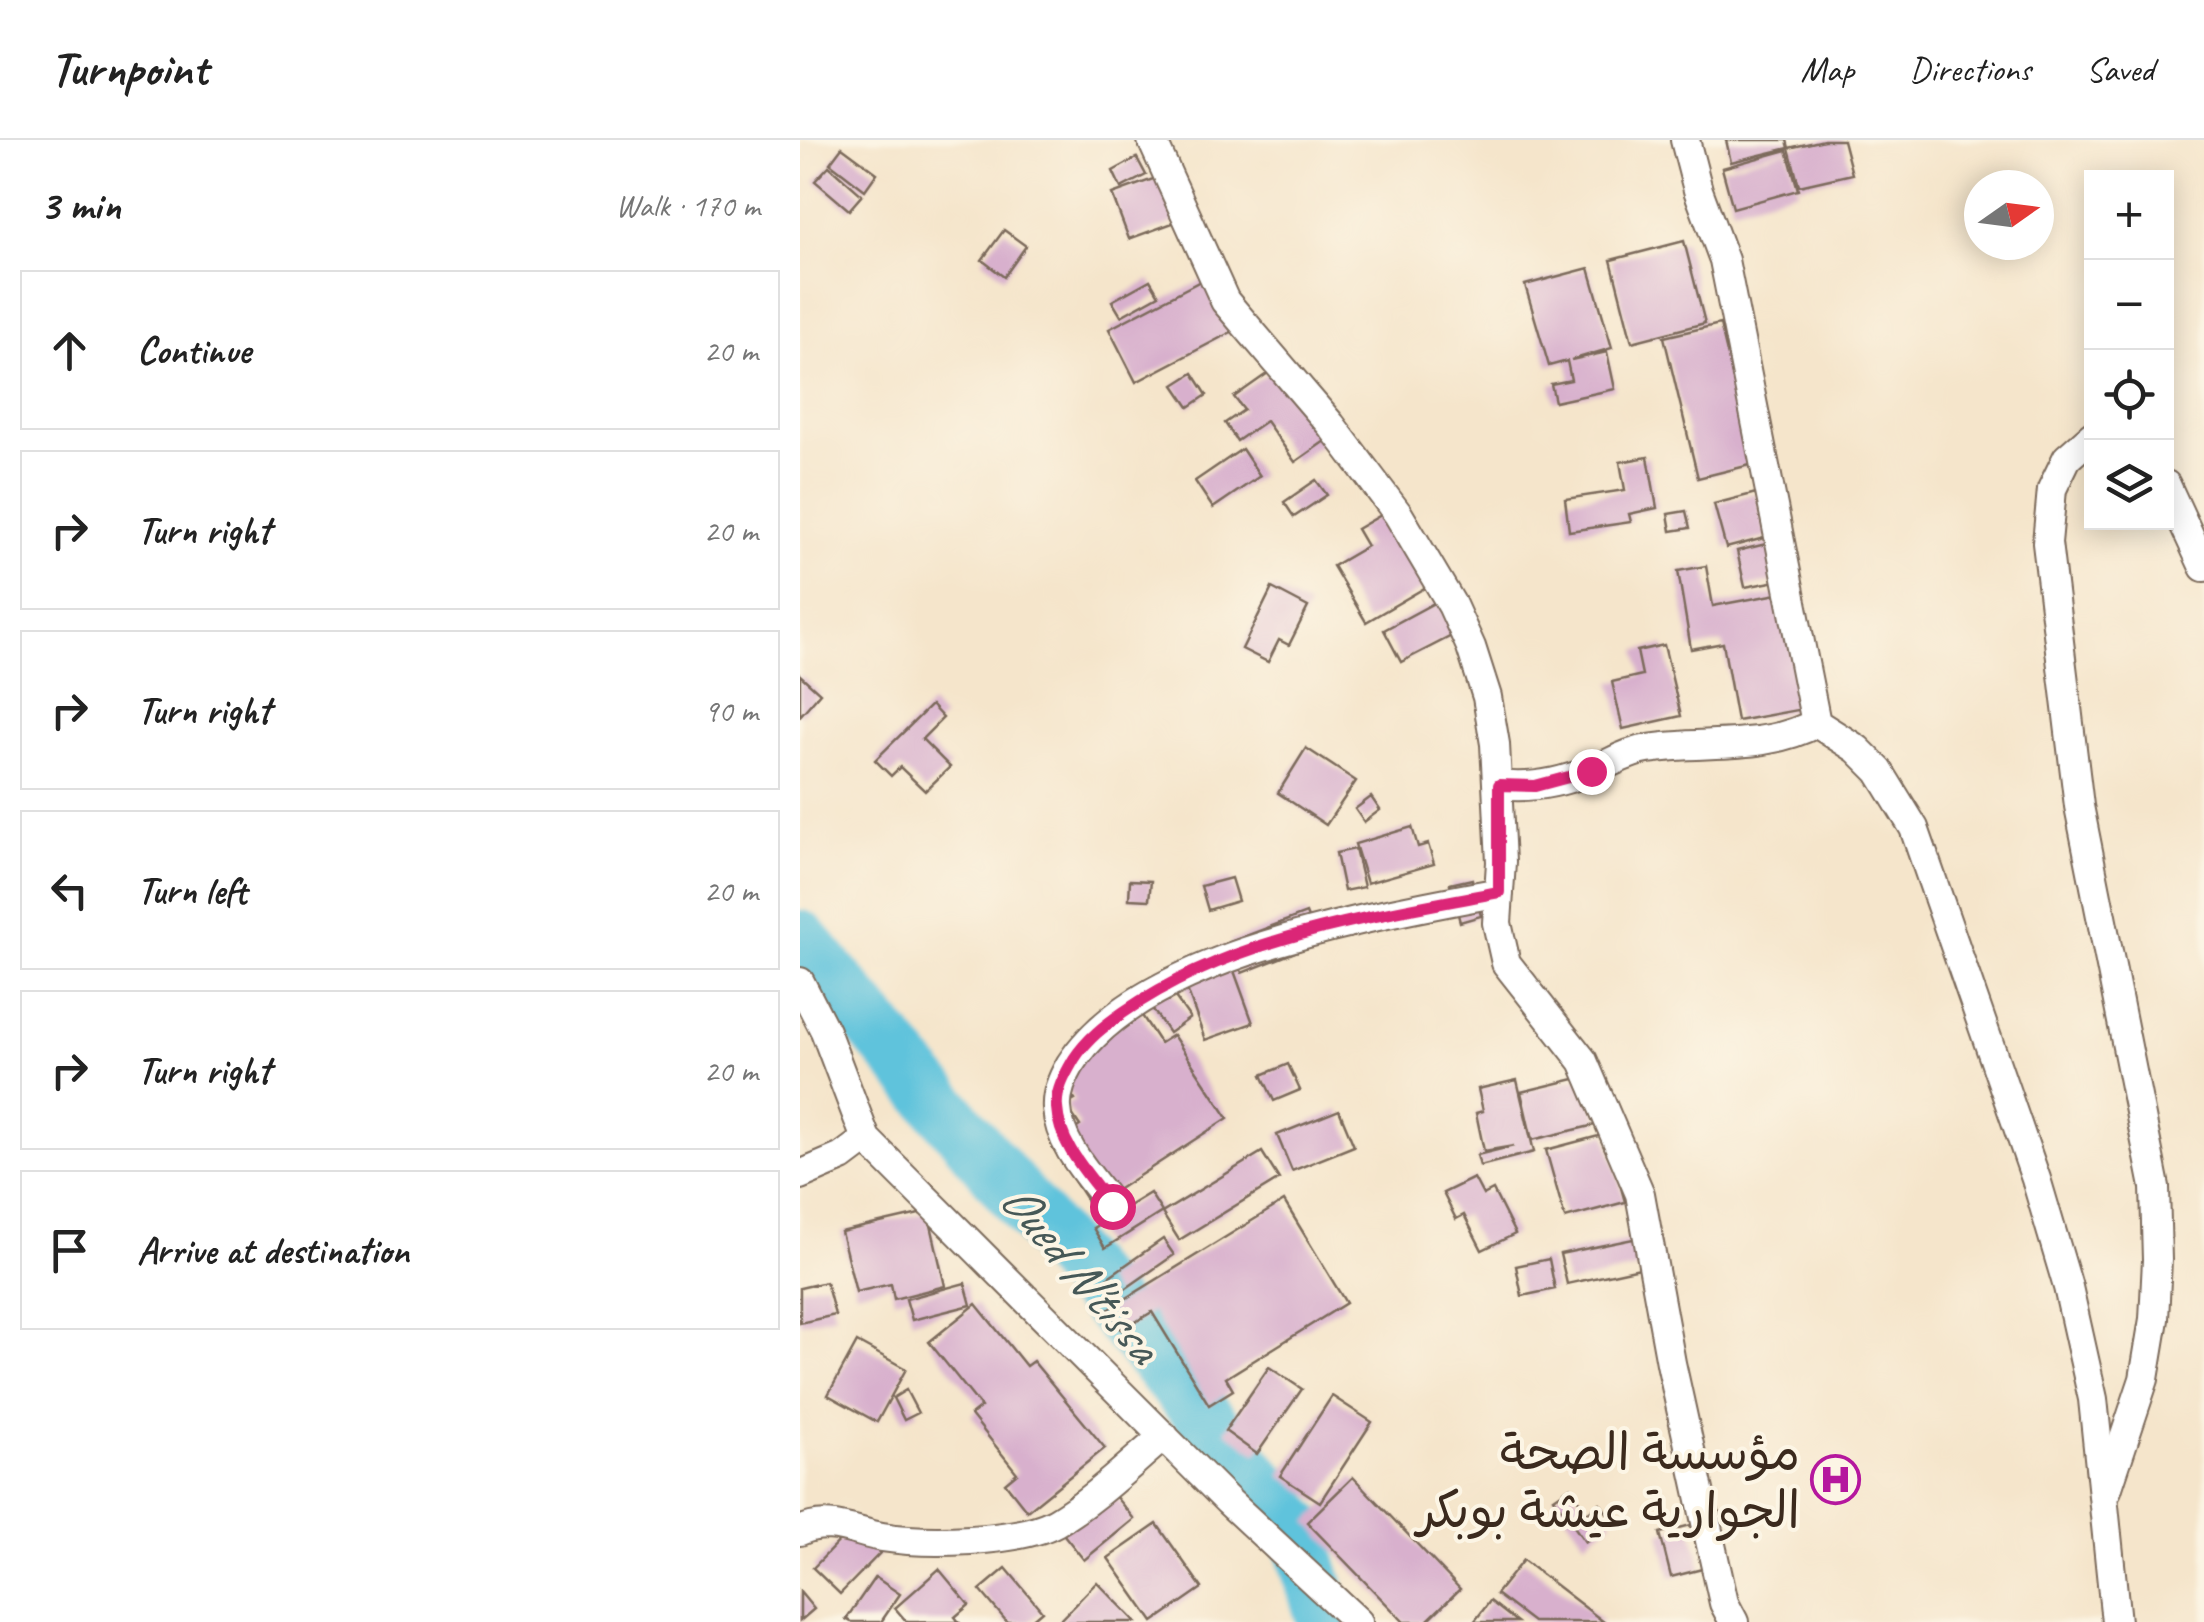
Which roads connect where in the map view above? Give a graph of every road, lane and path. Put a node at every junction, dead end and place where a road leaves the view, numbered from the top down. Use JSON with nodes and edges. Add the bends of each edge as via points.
{"nodes":[{"id":1,"x":1152,"y":140,"type":"edge"},
{"id":2,"x":1685,"y":140,"type":"edge"},
{"id":3,"x":2087,"y":440,"type":"edge"},
{"id":4,"x":2174,"y":502,"type":"edge"},
{"id":5,"x":2204,"y":567,"type":"edge"},
{"id":6,"x":1816,"y":723,"type":"junction"},
{"id":7,"x":1499,"y":785,"type":"junction"},
{"id":8,"x":1499,"y":892,"type":"junction"},
{"id":9,"x":800,"y":982,"type":"edge"},
{"id":10,"x":866,"y":1139,"type":"junction"},
{"id":11,"x":800,"y":1175,"type":"edge"},
{"id":12,"x":1112,"y":1206,"type":"dead end"},
{"id":13,"x":1164,"y":1436,"type":"junction"},
{"id":14,"x":2104,"y":1496,"type":"junction"},
{"id":15,"x":800,"y":1531,"type":"edge"},
{"id":16,"x":1358,"y":1622,"type":"edge"},
{"id":17,"x":1734,"y":1622,"type":"edge"},
{"id":18,"x":2116,"y":1622,"type":"edge"}],
"edges":[{"from":1,"to":7,"type":"street","via":[[1225,301],[1398,514],[1452,605],[1487,697]]},
{"from":2,"to":6,"type":"street","via":[[1724,260]]},
{"from":3,"to":14,"type":"street","via":[[2067,458],[2052,489],[2047,543],[2079,806],[2156,1187],[2154,1319],[2144,1379]]},
{"from":4,"to":5,"type":"street"},
{"from":6,"to":7,"type":"street","via":[[1768,741],[1647,749],[1548,784]]},
{"from":6,"to":14,"type":"street","via":[[1879,771],[1926,857],[2068,1288]]},
{"from":7,"to":8,"type":"street"},
{"from":8,"to":12,"type":"street","via":[[1336,924],[1264,946],[1200,969],[1108,1024],[1082,1046],[1056,1104],[1061,1134]]},
{"from":8,"to":17,"type":"street","via":[[1497,923],[1506,963],[1583,1061],[1640,1194],[1706,1528]]},
{"from":9,"to":10,"type":"street"},
{"from":10,"to":11,"type":"street","via":[[842,1158]]},
{"from":10,"to":13,"type":"street"},
{"from":13,"to":15,"type":"street","via":[[1054,1523],[1029,1532],[896,1539],[839,1526]]},
{"from":13,"to":16,"type":"street"},
{"from":14,"to":18,"type":"street"}]}
